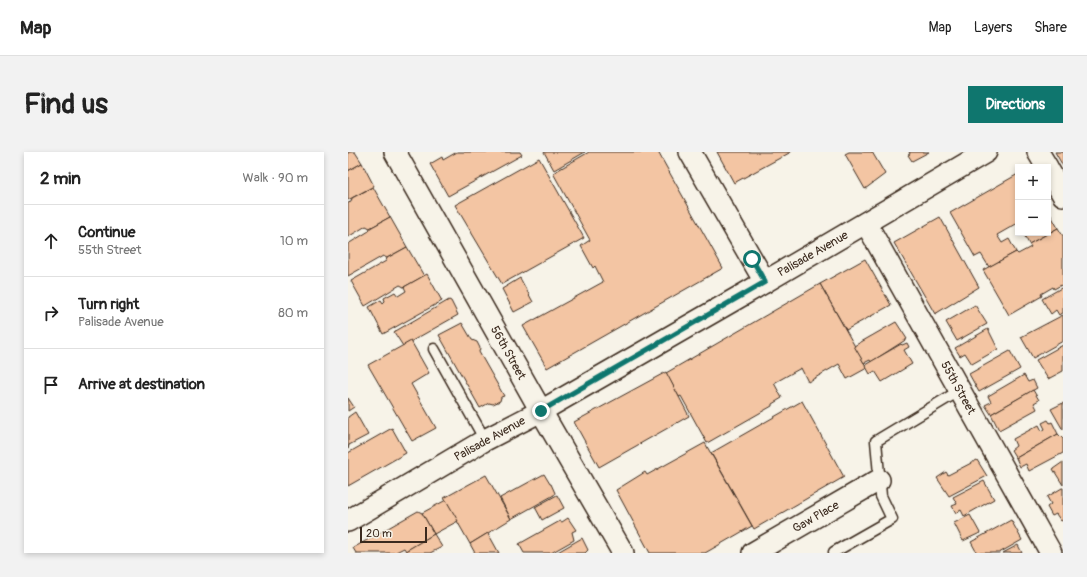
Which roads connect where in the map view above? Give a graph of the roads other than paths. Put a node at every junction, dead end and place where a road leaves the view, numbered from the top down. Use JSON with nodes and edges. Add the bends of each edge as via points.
{"nodes":[{"id":1,"x":395,"y":152,"type":"edge"},
{"id":2,"x":690,"y":152,"type":"edge"},
{"id":3,"x":1038,"y":152,"type":"edge"},
{"id":4,"x":983,"y":153,"type":"edge"},
{"id":5,"x":1045,"y":164,"type":"edge"},
{"id":6,"x":1051,"y":175,"type":"edge"},
{"id":7,"x":1063,"y":195,"type":"edge"},
{"id":8,"x":866,"y":223,"type":"junction"},
{"id":9,"x":765,"y":282,"type":"junction"},
{"id":10,"x":434,"y":349,"type":"dead end"},
{"id":11,"x":959,"y":391,"type":"junction"},
{"id":12,"x":541,"y":411,"type":"junction"},
{"id":13,"x":485,"y":440,"type":"junction"},
{"id":14,"x":879,"y":480,"type":"junction"},
{"id":15,"x":348,"y":520,"type":"edge"},
{"id":16,"x":834,"y":552,"type":"dead end"},
{"id":17,"x":623,"y":553,"type":"edge"},
{"id":18,"x":753,"y":553,"type":"edge"},
{"id":19,"x":1051,"y":553,"type":"edge"}],
"edges":[{"from":1,"to":12,"type":"street","name":"56th Street"},
{"from":2,"to":9,"type":"street"},
{"from":3,"to":5,"type":"street"},
{"from":4,"to":8,"type":"street","name":"Palisade Avenue"},
{"from":6,"to":7,"type":"street"},
{"from":8,"to":9,"type":"street","name":"Palisade Avenue"},
{"from":8,"to":11,"type":"street","name":"55th Street"},
{"from":9,"to":12,"type":"street","name":"Palisade Avenue"},
{"from":10,"to":13,"type":"lane"},
{"from":11,"to":14,"type":"lane","via":[[876,441]]},
{"from":11,"to":19,"type":"street","name":"55th Street"},
{"from":12,"to":13,"type":"street","name":"Palisade Avenue"},
{"from":12,"to":17,"type":"street","name":"56th Street"},
{"from":13,"to":15,"type":"street","name":"Palisade Avenue"},
{"from":14,"to":16,"type":"lane","via":[[881,496],[892,519]]},
{"from":14,"to":18,"type":"street","name":"Gaw Place"}]}
